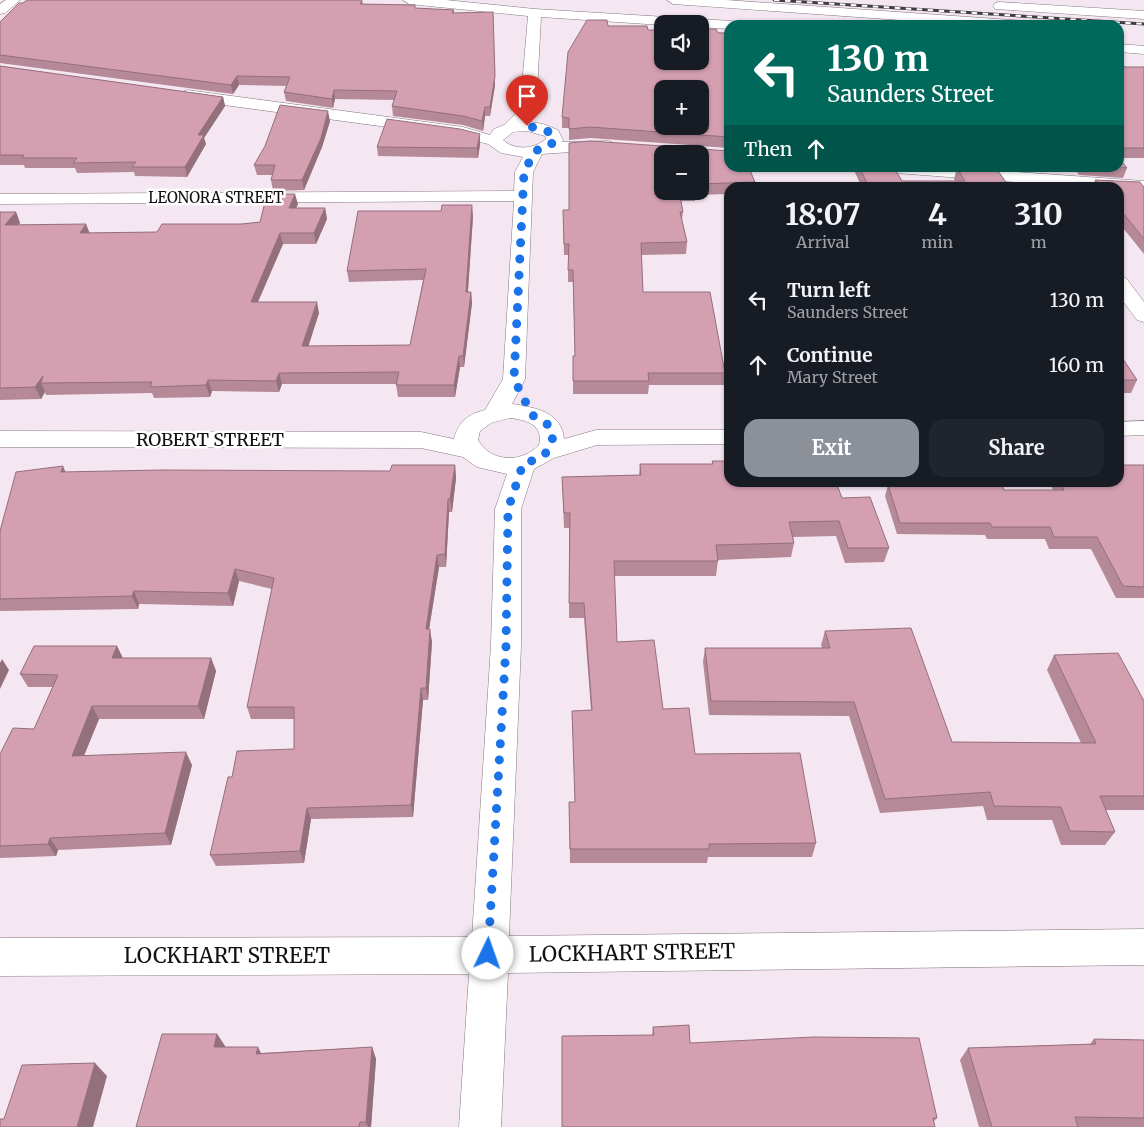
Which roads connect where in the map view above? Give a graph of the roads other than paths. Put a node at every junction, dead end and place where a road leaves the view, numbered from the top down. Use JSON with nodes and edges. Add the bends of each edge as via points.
{"nodes":[{"id":1,"x":14,"y":0,"type":"edge"},
{"id":2,"x":409,"y":0,"type":"edge"},
{"id":3,"x":673,"y":0,"type":"edge"},
{"id":4,"x":982,"y":5,"type":"dead end"},
{"id":5,"x":0,"y":10,"type":"edge"},
{"id":6,"x":535,"y":13,"type":"junction"},
{"id":7,"x":1144,"y":15,"type":"edge"},
{"id":8,"x":955,"y":20,"type":"edge"},
{"id":9,"x":724,"y":25,"type":"edge"},
{"id":10,"x":1124,"y":48,"type":"edge"},
{"id":11,"x":1144,"y":50,"type":"edge"},
{"id":12,"x":168,"y":92,"type":"edge"},
{"id":13,"x":528,"y":110,"type":"junction"},
{"id":14,"x":548,"y":131,"type":"junction"},
{"id":15,"x":504,"y":137,"type":"junction"},
{"id":16,"x":590,"y":145,"type":"junction"},
{"id":17,"x":620,"y":147,"type":"edge"},
{"id":18,"x":540,"y":150,"type":"junction"},
{"id":19,"x":524,"y":172,"type":"junction"},
{"id":20,"x":954,"y":172,"type":"edge"},
{"id":21,"x":1040,"y":178,"type":"edge"},
{"id":22,"x":1092,"y":182,"type":"edge"},
{"id":23,"x":1124,"y":184,"type":"edge"},
{"id":24,"x":1144,"y":186,"type":"edge"},
{"id":25,"x":523,"y":196,"type":"junction"},
{"id":26,"x":0,"y":199,"type":"edge"},
{"id":27,"x":1124,"y":289,"type":"edge"},
{"id":28,"x":1144,"y":316,"type":"edge"},
{"id":29,"x":514,"y":379,"type":"junction"},
{"id":30,"x":496,"y":413,"type":"junction"},
{"id":31,"x":540,"y":419,"type":"junction"},
{"id":32,"x":472,"y":425,"type":"junction"},
{"id":33,"x":1144,"y":428,"type":"edge"},
{"id":34,"x":1124,"y":429,"type":"edge"},
{"id":35,"x":724,"y":437,"type":"edge"},
{"id":36,"x":596,"y":438,"type":"junction"},
{"id":37,"x":0,"y":439,"type":"edge"},
{"id":38,"x":421,"y":440,"type":"junction"},
{"id":39,"x":469,"y":450,"type":"junction"},
{"id":40,"x":547,"y":452,"type":"junction"},
{"id":41,"x":490,"y":463,"type":"junction"},
{"id":42,"x":523,"y":464,"type":"junction"},
{"id":43,"x":508,"y":509,"type":"junction"},
{"id":44,"x":1144,"y":947,"type":"edge"},
{"id":45,"x":488,"y":954,"type":"junction"},
{"id":46,"x":0,"y":957,"type":"edge"},
{"id":47,"x":480,"y":1127,"type":"edge"}],
"edges":[{"from":1,"to":5,"type":"main road"},
{"from":2,"to":6,"type":"main road"},
{"from":3,"to":8,"type":"main road"},
{"from":4,"to":7,"type":"main road"},
{"from":6,"to":9,"type":"main road"},
{"from":6,"to":13,"type":"main road"},
{"from":10,"to":11,"type":"main road"},
{"from":12,"to":15,"type":"main road"},
{"from":13,"to":14,"type":"main road"},
{"from":13,"to":15,"type":"main road"},
{"from":14,"to":15,"type":"main road","via":[[527,126]]},
{"from":14,"to":16,"type":"main road"},
{"from":14,"to":18,"type":"main road","via":[[554,140]]},
{"from":15,"to":18,"type":"main road","via":[[523,152]]},
{"from":15,"to":19,"type":"main road"},
{"from":16,"to":17,"type":"main road"},
{"from":16,"to":18,"type":"main road"},
{"from":18,"to":19,"type":"main road"},
{"from":19,"to":25,"type":"main road"},
{"from":20,"to":21,"type":"main road"},
{"from":21,"to":22,"type":"main road"},
{"from":23,"to":24,"type":"main road"},
{"from":25,"to":26,"type":"main road","name":"LEONORA STREET"},
{"from":25,"to":29,"type":"main road"},
{"from":27,"to":28,"type":"main road"},
{"from":29,"to":30,"type":"main road"},
{"from":29,"to":31,"type":"main road"},
{"from":30,"to":31,"type":"main road","via":[[510,411]]},
{"from":30,"to":32,"type":"main road"},
{"from":31,"to":36,"type":"main road"},
{"from":31,"to":40,"type":"main road","via":[[553,433]]},
{"from":32,"to":38,"type":"main road","name":"ROBERT STREET"},
{"from":32,"to":39,"type":"main road","via":[[466,440]]},
{"from":33,"to":34,"type":"main road"},
{"from":35,"to":36,"type":"main road"},
{"from":36,"to":40,"type":"main road"},
{"from":37,"to":38,"type":"main road","name":"ROBERT STREET"},
{"from":38,"to":39,"type":"main road","name":"ROBERT STREET"},
{"from":39,"to":41,"type":"main road","via":[[477,458]]},
{"from":40,"to":42,"type":"main road"},
{"from":41,"to":42,"type":"main road","via":[[504,466]]},
{"from":41,"to":43,"type":"main road"},
{"from":42,"to":43,"type":"main road"},
{"from":43,"to":45,"type":"main road","via":[[506,646]]},
{"from":44,"to":45,"type":"main road","name":"LOCKHART STREET"},
{"from":45,"to":46,"type":"main road","name":"LOCKHART STREET"},
{"from":45,"to":47,"type":"main road"}]}
